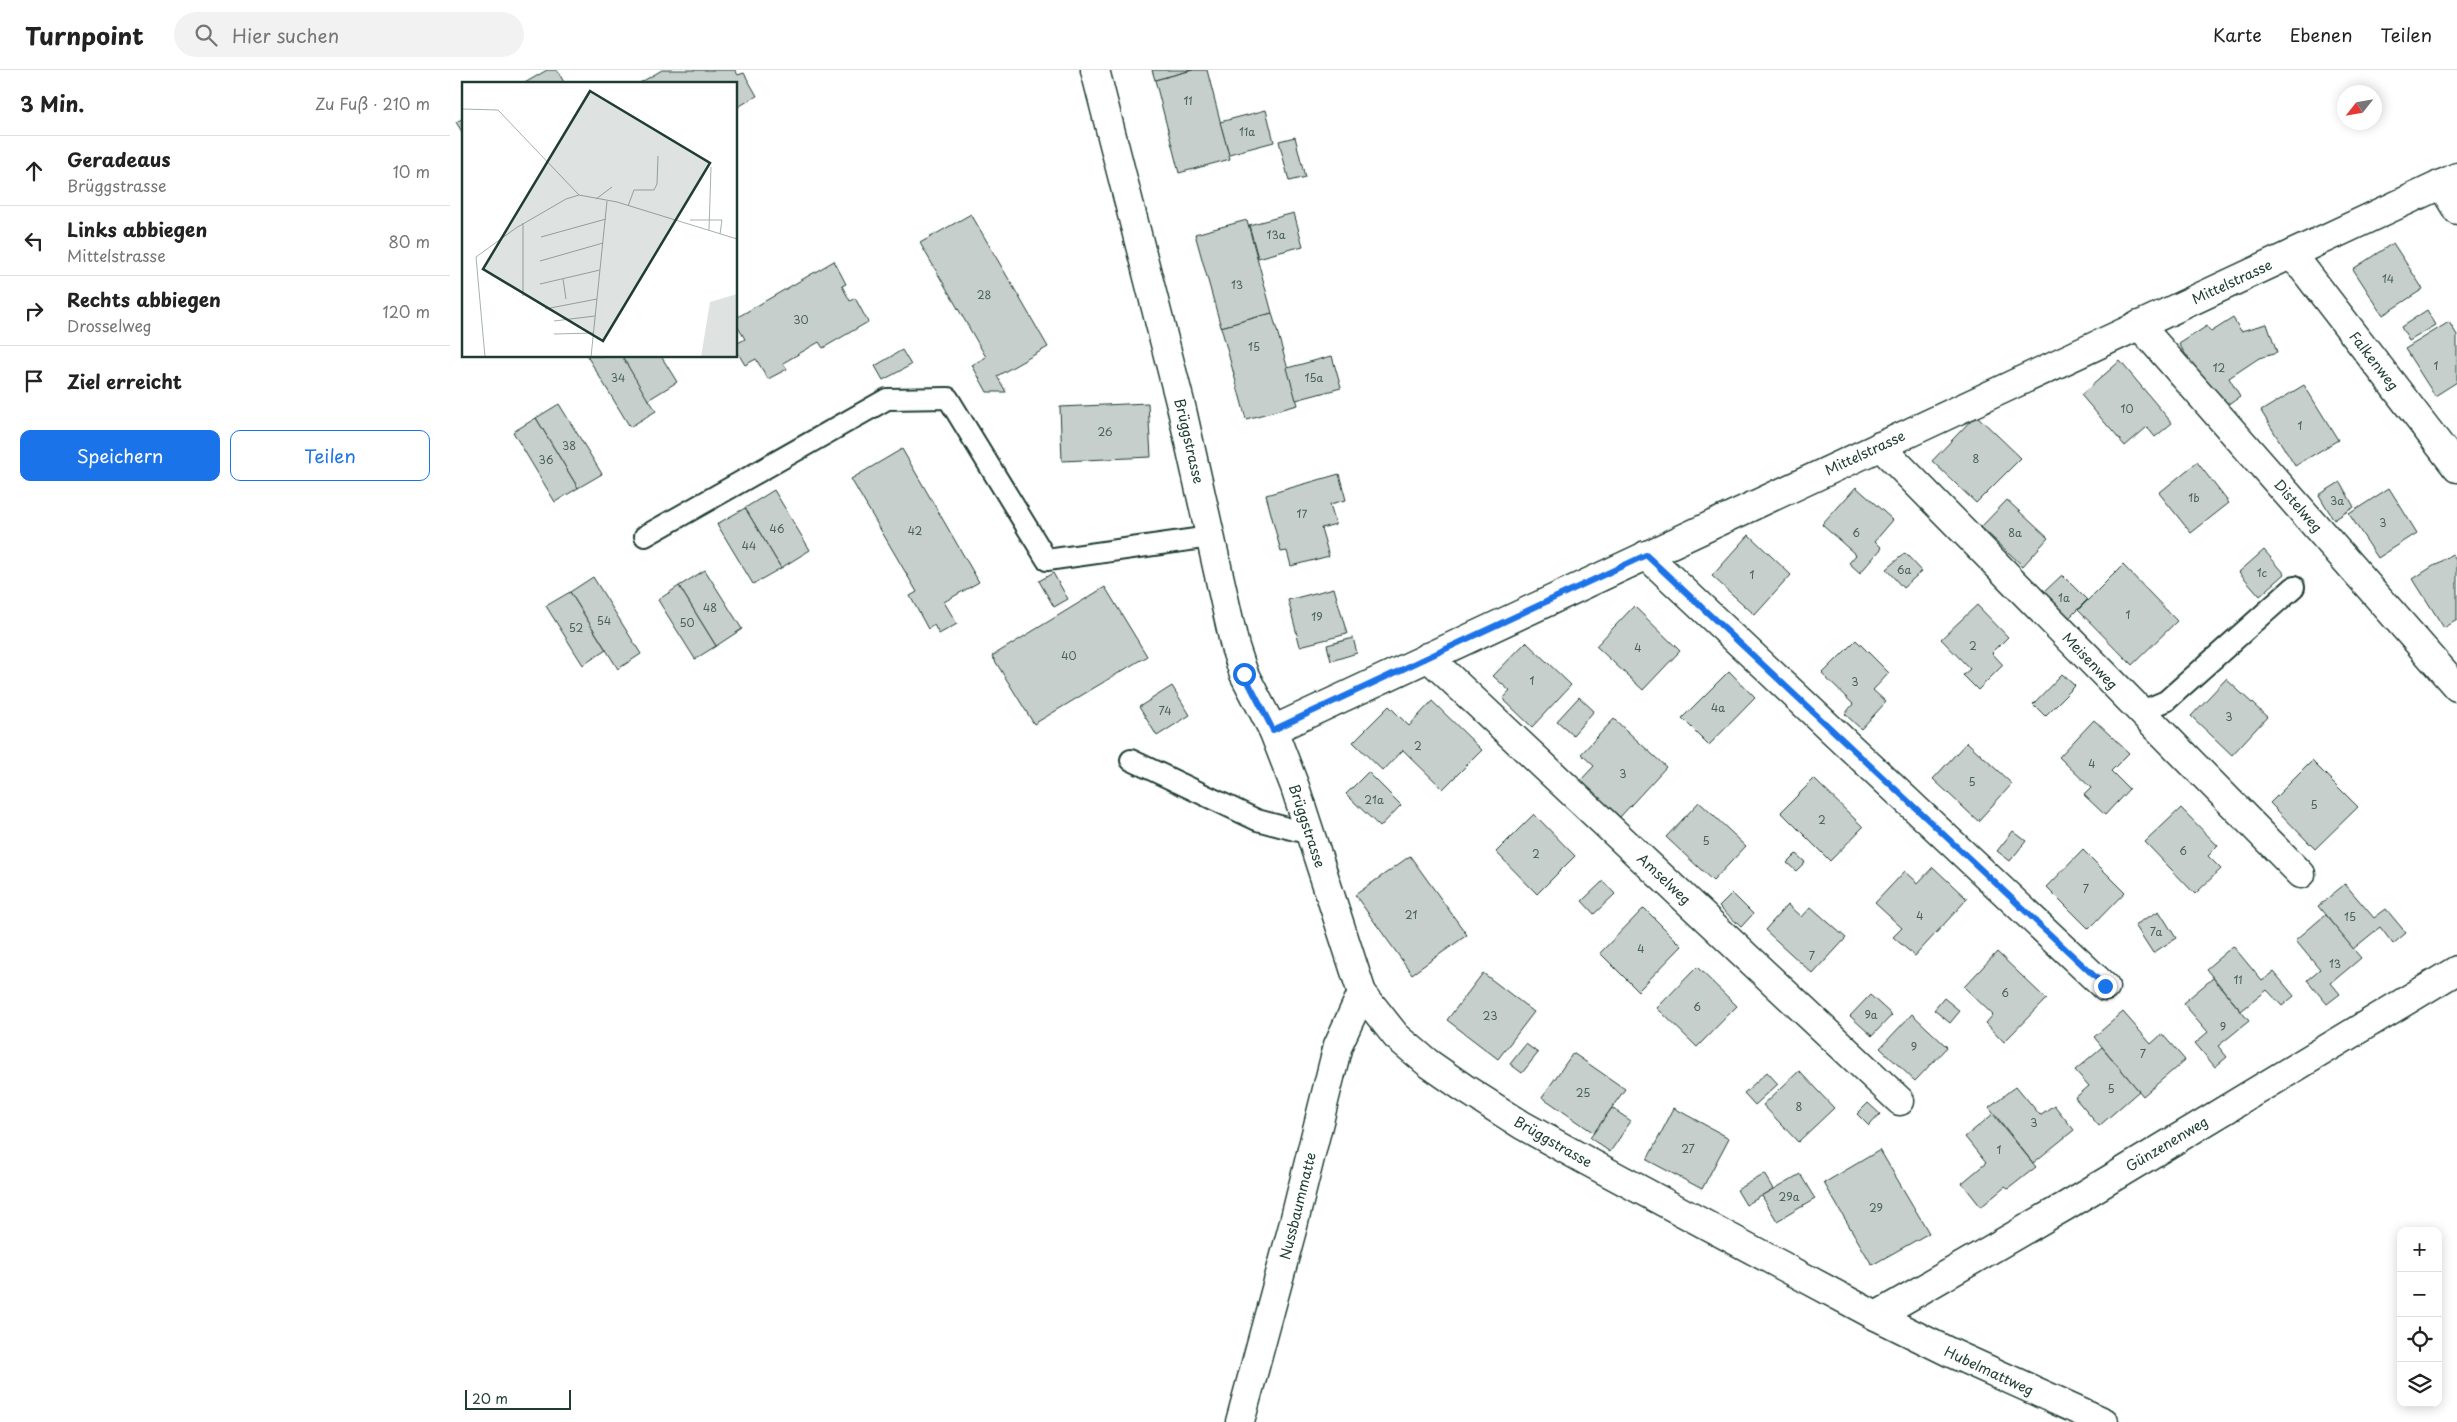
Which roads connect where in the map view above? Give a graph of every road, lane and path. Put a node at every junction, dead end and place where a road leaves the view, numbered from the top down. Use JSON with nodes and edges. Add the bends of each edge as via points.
{"nodes":[{"id":1,"x":1095,"y":70,"type":"edge"},
{"id":2,"x":2449,"y":181,"type":"edge"},
{"id":3,"x":2457,"y":210,"type":"edge"},
{"id":4,"x":2292,"y":254,"type":"junction"},
{"id":5,"x":2139,"y":325,"type":"junction"},
{"id":6,"x":1880,"y":446,"type":"junction"},
{"id":7,"x":2457,"y":468,"type":"edge"},
{"id":8,"x":645,"y":536,"type":"dead end"},
{"id":9,"x":1210,"y":537,"type":"junction"},
{"id":10,"x":1646,"y":555,"type":"junction"},
{"id":11,"x":2294,"y":587,"type":"dead end"},
{"id":12,"x":1428,"y":657,"type":"junction"},
{"id":13,"x":2457,"y":687,"type":"edge"},
{"id":14,"x":2140,"y":712,"type":"junction"},
{"id":15,"x":1273,"y":730,"type":"junction"},
{"id":16,"x":1131,"y":760,"type":"dead end"},
{"id":17,"x":1310,"y":834,"type":"junction"},
{"id":18,"x":2301,"y":874,"type":"dead end"},
{"id":19,"x":2457,"y":970,"type":"edge"},
{"id":20,"x":2105,"y":986,"type":"dead end"},
{"id":21,"x":1362,"y":993,"type":"junction"},
{"id":22,"x":1900,"y":1101,"type":"dead end"},
{"id":23,"x":1876,"y":1316,"type":"junction"},
{"id":24,"x":1240,"y":1422,"type":"edge"},
{"id":25,"x":2104,"y":1422,"type":"edge"}],
"edges":[{"from":1,"to":9,"type":"street","name":"Brüggstrasse","via":[[1173,373]]},
{"from":2,"to":3,"type":"street"},
{"from":2,"to":4,"type":"street","name":"Mittelstrasse"},
{"from":4,"to":5,"type":"street","name":"Mittelstrasse"},
{"from":4,"to":7,"type":"street","name":"Falkenweg"},
{"from":5,"to":6,"type":"street","name":"Mittelstrasse"},
{"from":5,"to":13,"type":"street","name":"Distelweg"},
{"from":6,"to":10,"type":"street","name":"Mittelstrasse"},
{"from":6,"to":14,"type":"street","name":"Meisenweg"},
{"from":8,"to":9,"type":"lane","via":[[887,399],[948,398],[1047,560]]},
{"from":9,"to":15,"type":"street","name":"Brüggstrasse","via":[[1241,665]]},
{"from":10,"to":12,"type":"street","name":"Mittelstrasse"},
{"from":10,"to":20,"type":"street"},
{"from":11,"to":14,"type":"lane","via":[[2166,701]]},
{"from":12,"to":15,"type":"street","name":"Mittelstrasse"},
{"from":12,"to":22,"type":"street","name":"Amselweg"},
{"from":14,"to":18,"type":"street","name":"Meisenweg"},
{"from":15,"to":17,"type":"street","name":"Brüggstrasse"},
{"from":16,"to":17,"type":"lane","via":[[1257,820]]},
{"from":17,"to":21,"type":"street","name":"Brüggstrasse"},
{"from":19,"to":23,"type":"street","name":"Günzenenweg","via":[[2064,1207]]},
{"from":21,"to":23,"type":"street","name":"Brüggstrasse","via":[[1396,1036],[1428,1063],[1522,1125]]},
{"from":21,"to":24,"type":"street","name":"Nussbaummatte","via":[[1338,1045],[1294,1226]]},
{"from":23,"to":25,"type":"street","name":"Hubelmattweg"}]}
